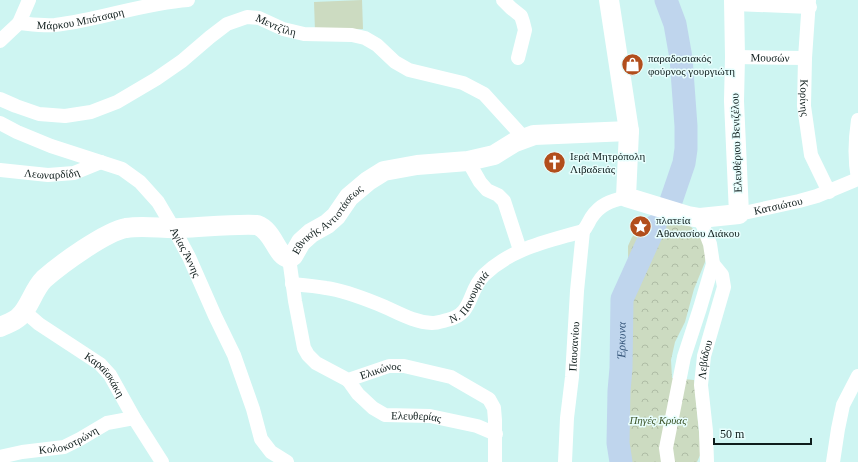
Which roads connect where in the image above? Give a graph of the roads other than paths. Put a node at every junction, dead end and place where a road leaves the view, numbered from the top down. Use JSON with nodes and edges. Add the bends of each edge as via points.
{"nodes":[{"id":1,"x":29,"y":0,"type":"edge"},
{"id":2,"x":188,"y":0,"type":"edge"},
{"id":3,"x":503,"y":0,"type":"edge"},
{"id":4,"x":609,"y":0,"type":"edge"},
{"id":5,"x":734,"y":2,"type":"edge"},
{"id":6,"x":809,"y":4,"type":"edge"},
{"id":7,"x":19,"y":24,"type":"junction"},
{"id":8,"x":0,"y":41,"type":"edge"},
{"id":9,"x":735,"y":57,"type":"junction"},
{"id":10,"x":518,"y":58,"type":"dead end"},
{"id":11,"x":805,"y":58,"type":"junction"},
{"id":12,"x":0,"y":99,"type":"edge"},
{"id":13,"x":858,"y":120,"type":"edge"},
{"id":14,"x":0,"y":123,"type":"edge"},
{"id":15,"x":629,"y":131,"type":"junction"},
{"id":16,"x":524,"y":138,"type":"junction"},
{"id":17,"x":468,"y":161,"type":"junction"},
{"id":18,"x":101,"y":162,"type":"junction"},
{"id":19,"x":0,"y":170,"type":"edge"},
{"id":20,"x":858,"y":179,"type":"edge"},
{"id":21,"x":829,"y":192,"type":"junction"},
{"id":22,"x":626,"y":197,"type":"junction"},
{"id":23,"x":739,"y":214,"type":"junction"},
{"id":24,"x":700,"y":218,"type":"junction"},
{"id":25,"x":174,"y":228,"type":"junction"},
{"id":26,"x":583,"y":231,"type":"junction"},
{"id":27,"x":520,"y":250,"type":"junction"},
{"id":28,"x":289,"y":258,"type":"junction"},
{"id":29,"x":713,"y":264,"type":"junction"},
{"id":30,"x":292,"y":284,"type":"junction"},
{"id":31,"x":24,"y":311,"type":"junction"},
{"id":32,"x":0,"y":327,"type":"edge"},
{"id":33,"x":858,"y":376,"type":"edge"},
{"id":34,"x":348,"y":380,"type":"junction"},
{"id":35,"x":134,"y":418,"type":"junction"},
{"id":36,"x":496,"y":434,"type":"junction"},
{"id":37,"x":667,"y":455,"type":"edge"},
{"id":38,"x":0,"y":457,"type":"edge"},
{"id":39,"x":162,"y":462,"type":"edge"},
{"id":40,"x":287,"y":462,"type":"edge"},
{"id":41,"x":495,"y":462,"type":"edge"},
{"id":42,"x":565,"y":462,"type":"edge"},
{"id":43,"x":707,"y":462,"type":"edge"},
{"id":44,"x":833,"y":462,"type":"edge"}],
"edges":[{"from":1,"to":7,"type":"street"},
{"from":2,"to":7,"type":"street","name":"Μάρκου Μπότσαρη","via":[[54,25]]},
{"from":3,"to":10,"type":"street","via":[[524,22],[525,30]]},
{"from":4,"to":15,"type":"main road"},
{"from":5,"to":6,"type":"street"},
{"from":5,"to":9,"type":"main road","name":"Ελευθέριου Βενιζέλου"},
{"from":6,"to":11,"type":"street","name":"Κορίνης"},
{"from":7,"to":8,"type":"street"},
{"from":9,"to":11,"type":"street","name":"Μουσών"},
{"from":9,"to":23,"type":"main road","name":"Ελευθέριου Βενιζέλου","via":[[734,101]]},
{"from":11,"to":21,"type":"street","name":"Κορίνης","via":[[804,106],[811,155]]},
{"from":12,"to":16,"type":"street","name":"Μεντζίλη","via":[[39,114],[65,116],[91,112],[117,102],[156,79],[227,24],[247,17],[259,18],[283,29],[304,34],[352,34],[365,38],[409,70],[463,83],[484,94]]},
{"from":13,"to":20,"type":"street","via":[[855,142]]},
{"from":14,"to":18,"type":"street","name":"Αγίας Άννης","via":[[51,146]]},
{"from":15,"to":16,"type":"main road","name":"Εθνικής Αντιστάσεως","via":[[534,135]]},
{"from":15,"to":22,"type":"main road"},
{"from":16,"to":17,"type":"main road","name":"Εθνικής Αντιστάσεως","via":[[494,155]]},
{"from":17,"to":27,"type":"street","via":[[480,182],[504,201]]},
{"from":17,"to":28,"type":"main road","name":"Εθνικής Αντιστάσεως","via":[[416,165],[384,171],[349,197],[336,216],[311,233]]},
{"from":18,"to":19,"type":"street","name":"Λεωναρδίδη","via":[[74,173],[48,175]]},
{"from":18,"to":25,"type":"street","name":"Αγίας Άννης","via":[[122,169],[140,182],[158,202]]},
{"from":20,"to":21,"type":"street","name":"Κατσιώτου"},
{"from":21,"to":23,"type":"street","name":"Κατσιώτου"},
{"from":22,"to":24,"type":"main road","name":"Κατσιώτου"},
{"from":22,"to":26,"type":"street","via":[[597,209]]},
{"from":23,"to":24,"type":"main road","name":"Κατσιώτου"},
{"from":24,"to":29,"type":"street","name":"Λεβάδου","via":[[710,244]]},
{"from":25,"to":28,"type":"main road","name":"Εθνικής Αντιστάσεως","via":[[257,225],[263,227],[278,246],[280,253]]},
{"from":25,"to":31,"type":"main road","name":"Εθνικής Αντιστάσεως","via":[[125,228],[106,236],[72,257],[43,280]]},
{"from":25,"to":40,"type":"street","name":"Αγίας Άννης","via":[[234,355],[261,439],[271,452]]},
{"from":26,"to":27,"type":"street","name":"Ν. Πανουργιά"},
{"from":26,"to":42,"type":"street","name":"Παυσανίου"},
{"from":27,"to":30,"type":"street","name":"Ν. Πανουργιά","via":[[483,276],[462,314],[433,323],[402,316],[379,304],[327,288]]},
{"from":28,"to":30,"type":"street","name":"Ελικώνος"},
{"from":29,"to":37,"type":"street","name":"Λεβάδου","via":[[684,357]]},
{"from":29,"to":43,"type":"street","name":"Λεβάδου","via":[[722,274],[724,287],[704,356],[701,385]]},
{"from":30,"to":34,"type":"street","name":"Ελικώνος","via":[[304,348],[308,356]]},
{"from":31,"to":32,"type":"main road","name":"Εθνικής Αντιστάσεως","via":[[18,318]]},
{"from":31,"to":35,"type":"street","name":"Καραϊσκάκη","via":[[39,324],[100,364],[110,375]]},
{"from":33,"to":44,"type":"street","via":[[843,405]]},
{"from":34,"to":36,"type":"street","name":"Ελευθερίας","via":[[358,394],[385,415],[430,416],[477,426]]},
{"from":34,"to":36,"type":"street","name":"Ελικώνος","via":[[395,365],[452,377],[489,399],[494,408]]},
{"from":35,"to":38,"type":"street","name":"Κολοκοτρώνη","via":[[107,423],[64,447]]},
{"from":35,"to":39,"type":"street","name":"Καραϊσκάκη"},
{"from":36,"to":41,"type":"street","name":"Ελικώνος"}]}
